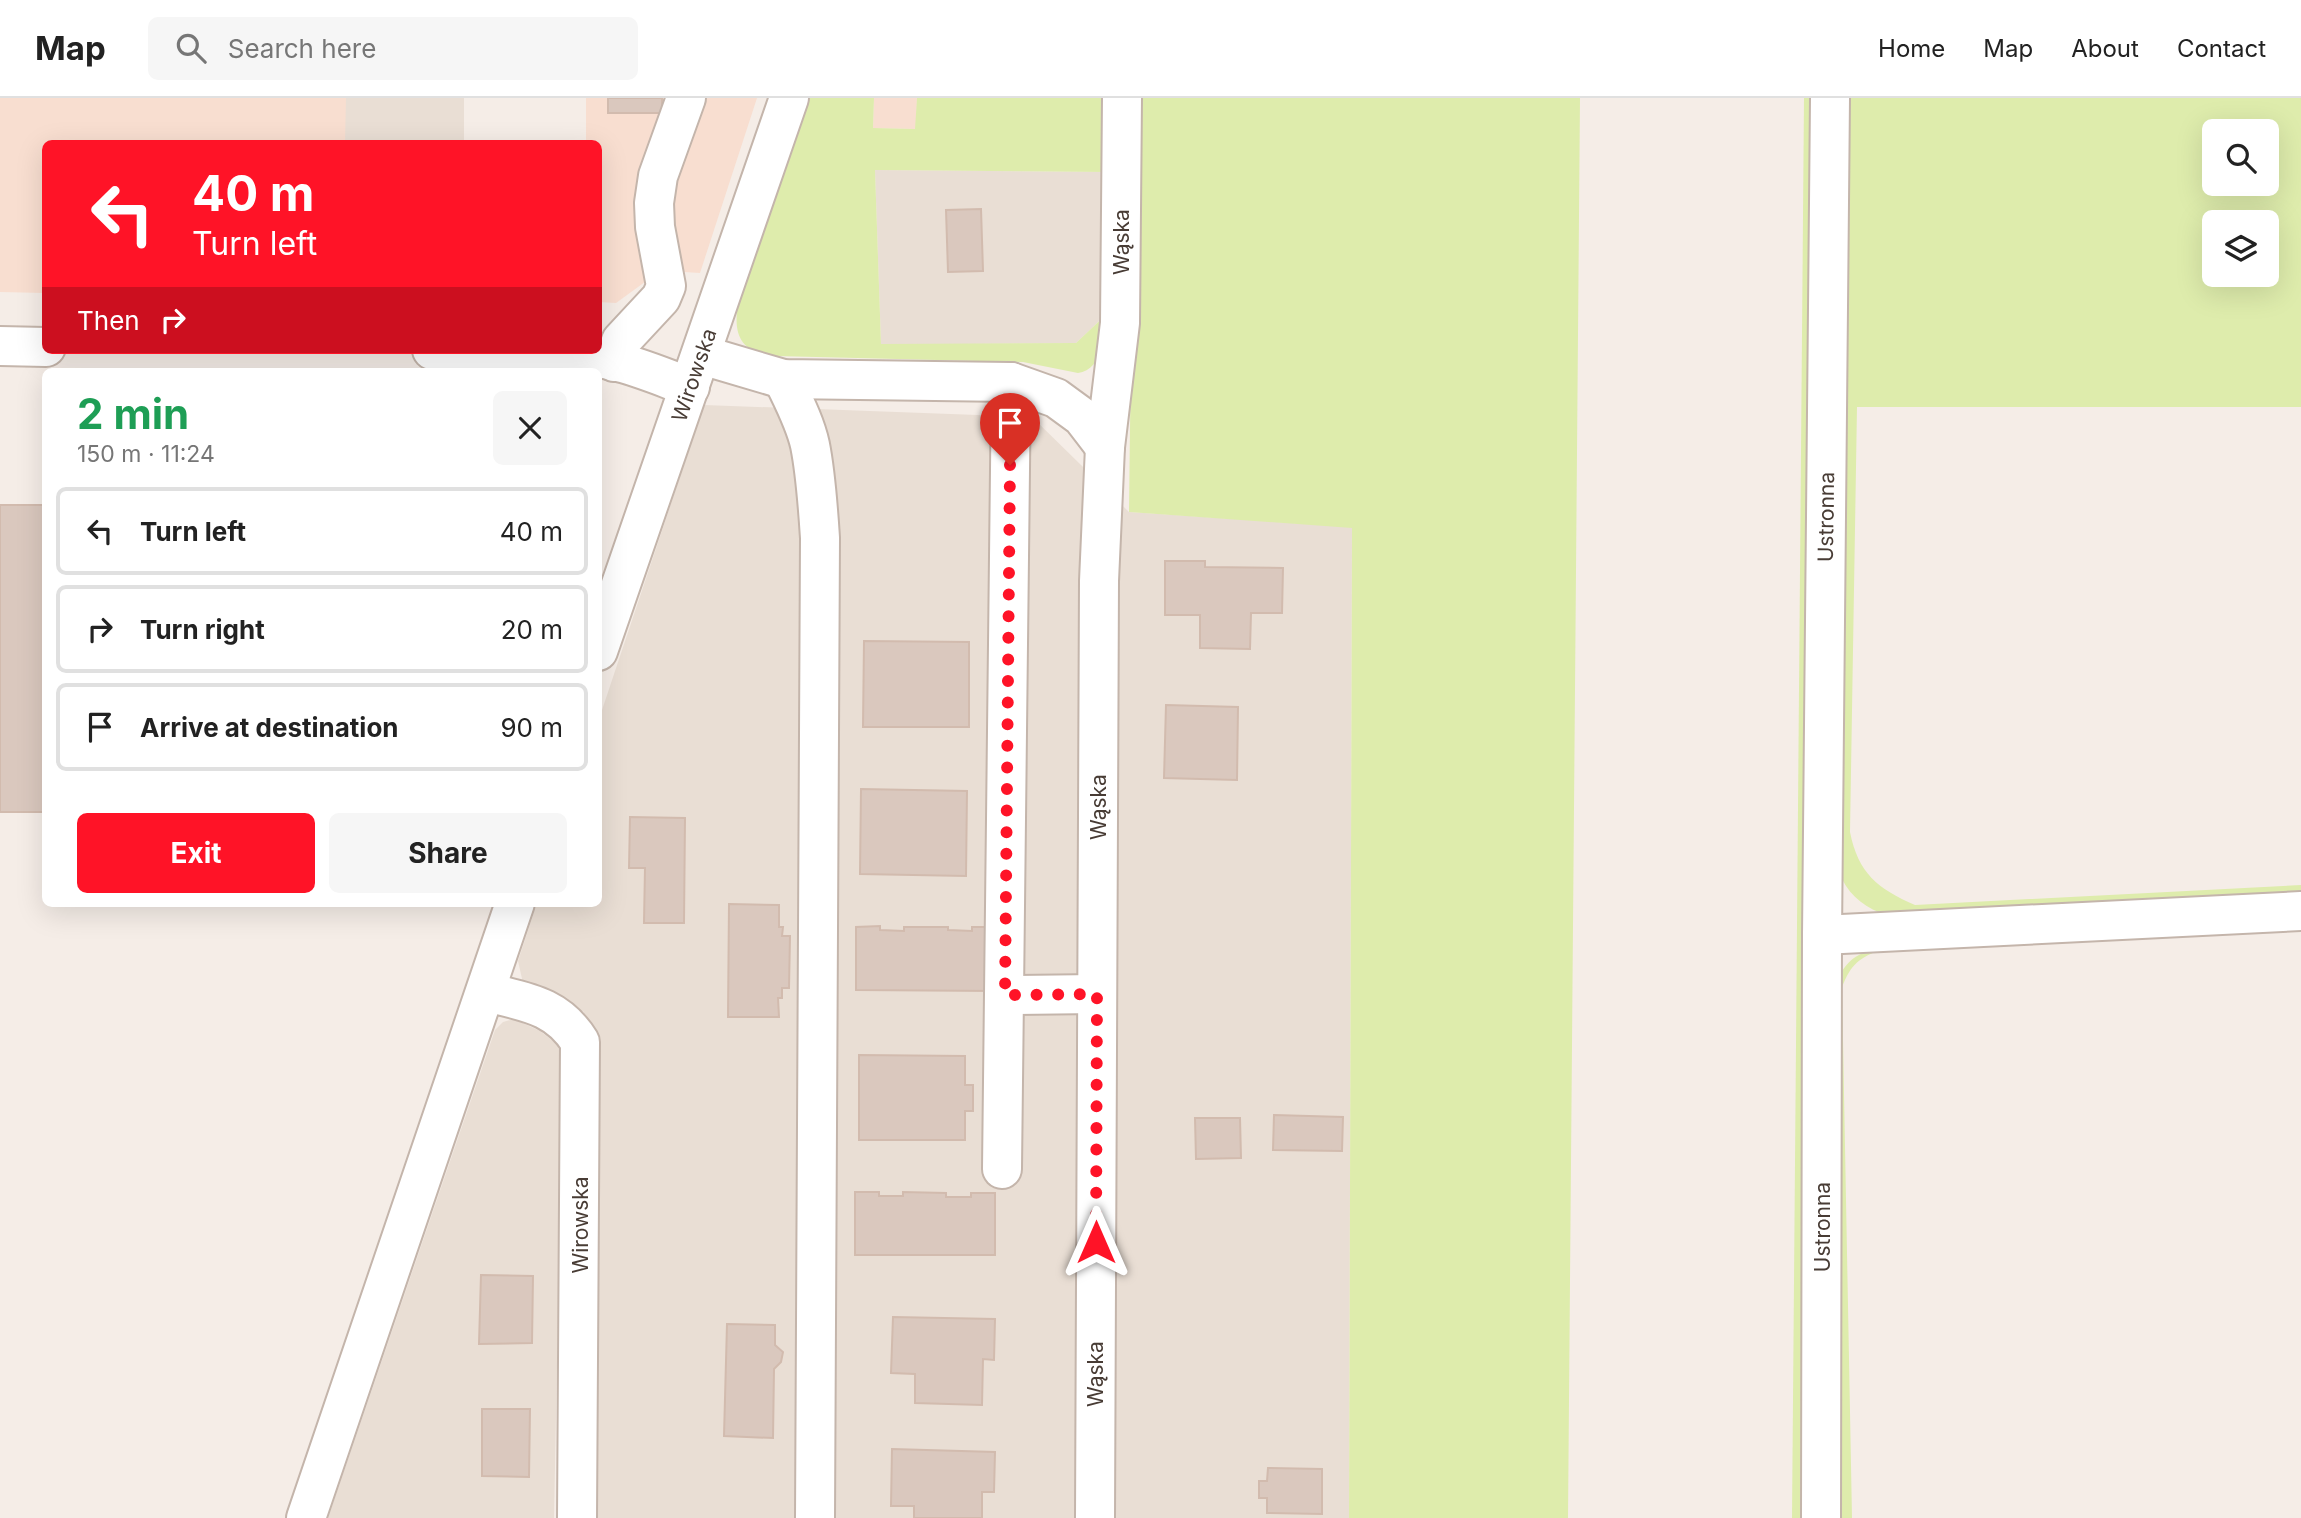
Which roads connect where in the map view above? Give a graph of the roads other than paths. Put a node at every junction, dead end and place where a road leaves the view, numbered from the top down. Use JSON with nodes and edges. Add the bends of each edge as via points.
{"nodes":[{"id":1,"x":686,"y":98,"type":"edge"},
{"id":2,"x":789,"y":98,"type":"edge"},
{"id":3,"x":1122,"y":98,"type":"edge"},
{"id":4,"x":1830,"y":98,"type":"edge"},
{"id":5,"x":0,"y":346,"type":"edge"},
{"id":6,"x":42,"y":347,"type":"edge"},
{"id":7,"x":525,"y":354,"type":"edge"},
{"id":8,"x":614,"y":362,"type":"junction"},
{"id":9,"x":696,"y":371,"type":"junction"},
{"id":10,"x":783,"y":379,"type":"junction"},
{"id":11,"x":1011,"y":382,"type":"junction"},
{"id":12,"x":1105,"y":447,"type":"junction"},
{"id":13,"x":602,"y":639,"type":"edge"},
{"id":14,"x":514,"y":907,"type":"edge"},
{"id":15,"x":2301,"y":911,"type":"edge"},
{"id":16,"x":1822,"y":936,"type":"junction"},
{"id":17,"x":486,"y":992,"type":"junction"},
{"id":18,"x":1097,"y":994,"type":"junction"},
{"id":19,"x":1005,"y":995,"type":"junction"},
{"id":20,"x":1002,"y":1169,"type":"dead end"},
{"id":21,"x":306,"y":1518,"type":"edge"},
{"id":22,"x":577,"y":1518,"type":"edge"},
{"id":23,"x":815,"y":1518,"type":"edge"},
{"id":24,"x":1095,"y":1518,"type":"edge"},
{"id":25,"x":1821,"y":1518,"type":"edge"}],
"edges":[{"from":1,"to":8,"type":"street","via":[[657,176],[654,203],[666,286],[661,298],[621,341]]},
{"from":2,"to":9,"type":"street","name":"Wirowska"},
{"from":3,"to":12,"type":"street","name":"Wąska","via":[[1121,312]]},
{"from":4,"to":16,"type":"street","name":"Ustronna"},
{"from":5,"to":6,"type":"street"},
{"from":7,"to":8,"type":"street"},
{"from":8,"to":9,"type":"street"},
{"from":9,"to":10,"type":"street"},
{"from":9,"to":13,"type":"street","name":"Wirowska"},
{"from":10,"to":11,"type":"street"},
{"from":10,"to":23,"type":"street","via":[[810,443],[820,538]]},
{"from":11,"to":12,"type":"street","via":[[1056,398],[1082,417]]},
{"from":11,"to":19,"type":"street"},
{"from":12,"to":18,"type":"street","name":"Wąska","via":[[1099,581]]},
{"from":14,"to":17,"type":"street"},
{"from":15,"to":16,"type":"street"},
{"from":16,"to":25,"type":"street","name":"Ustronna"},
{"from":17,"to":21,"type":"street"},
{"from":17,"to":22,"type":"street","name":"Wirowska","via":[[553,1013],[570,1026],[580,1042]]},
{"from":18,"to":19,"type":"street"},
{"from":18,"to":24,"type":"street","name":"Wąska"},
{"from":19,"to":20,"type":"street"}]}
